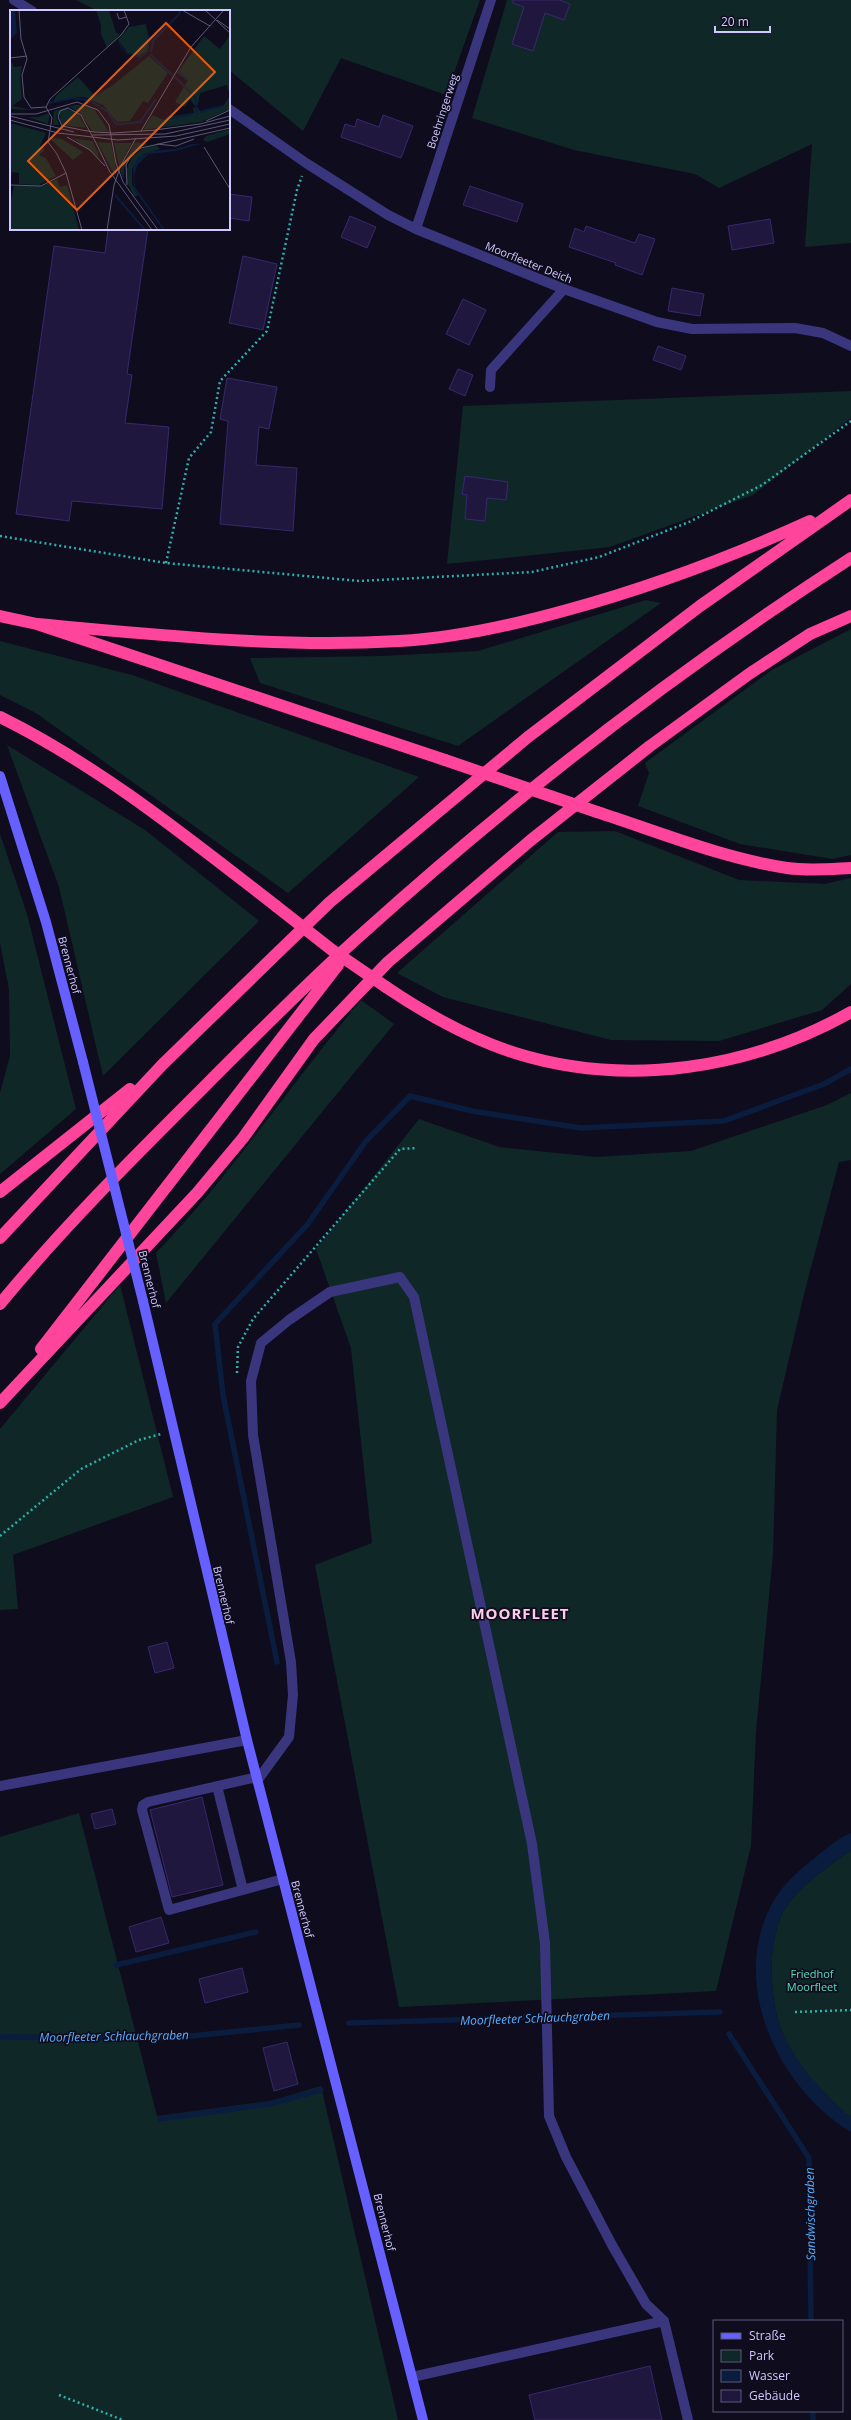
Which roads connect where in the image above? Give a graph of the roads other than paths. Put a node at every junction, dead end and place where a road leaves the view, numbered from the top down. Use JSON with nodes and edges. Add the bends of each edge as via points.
{"nodes":[{"id":1,"x":14,"y":0,"type":"edge"},
{"id":2,"x":491,"y":0,"type":"edge"},
{"id":3,"x":30,"y":10,"type":"edge"},
{"id":4,"x":230,"y":110,"type":"edge"},
{"id":5,"x":416,"y":229,"type":"junction"},
{"id":6,"x":564,"y":289,"type":"junction"},
{"id":7,"x":851,"y":346,"type":"edge"},
{"id":8,"x":490,"y":387,"type":"dead end"},
{"id":9,"x":851,"y":500,"type":"edge"},
{"id":10,"x":838,"y":509,"type":"junction"},
{"id":11,"x":851,"y":558,"type":"edge"},
{"id":12,"x":0,"y":616,"type":"edge"},
{"id":13,"x":851,"y":616,"type":"edge"},
{"id":14,"x":37,"y":624,"type":"junction"},
{"id":15,"x":4,"y":719,"type":"edge"},
{"id":16,"x":0,"y":776,"type":"edge"},
{"id":17,"x":851,"y":868,"type":"edge"},
{"id":18,"x":361,"y":934,"type":"junction"},
{"id":19,"x":851,"y":1012,"type":"edge"},
{"id":20,"x":163,"y":1064,"type":"junction"},
{"id":21,"x":0,"y":1192,"type":"edge"},
{"id":22,"x":0,"y":1238,"type":"edge"},
{"id":23,"x":0,"y":1304,"type":"edge"},
{"id":24,"x":0,"y":1403,"type":"edge"},
{"id":25,"x":247,"y":1740,"type":"junction"},
{"id":26,"x":257,"y":1779,"type":"junction"},
{"id":27,"x":0,"y":1786,"type":"edge"},
{"id":28,"x":217,"y":1786,"type":"junction"},
{"id":29,"x":283,"y":1879,"type":"junction"},
{"id":30,"x":243,"y":1890,"type":"junction"},
{"id":31,"x":664,"y":2321,"type":"junction"},
{"id":32,"x":412,"y":2377,"type":"junction"},
{"id":33,"x":423,"y":2420,"type":"edge"},
{"id":34,"x":688,"y":2420,"type":"edge"}],
"edges":[{"from":1,"to":3,"type":"street"},
{"from":2,"to":5,"type":"street","name":"Boehringerweg"},
{"from":4,"to":5,"type":"street","name":"Moorfleeter Deich","via":[[306,163],[388,215]]},
{"from":5,"to":6,"type":"street","name":"Moorfleeter Deich"},
{"from":6,"to":7,"type":"street","name":"Moorfleeter Deich","via":[[657,322],[692,329],[795,328],[823,333]]},
{"from":6,"to":8,"type":"street","via":[[490,370]]},
{"from":9,"to":10,"type":"highway"},
{"from":10,"to":14,"type":"highway","via":[[744,551],[671,579],[527,621],[464,633],[401,641],[279,643]]},
{"from":10,"to":20,"type":"highway","via":[[693,611],[528,737],[435,812],[330,902]]},
{"from":11,"to":18,"type":"highway","via":[[724,645],[561,766]]},
{"from":12,"to":14,"type":"highway"},
{"from":13,"to":24,"type":"highway","via":[[810,634],[749,674],[650,746],[531,840],[388,962],[314,1039],[243,1138],[197,1193]]},
{"from":14,"to":17,"type":"highway","bridge":true,"via":[[745,860],[788,868]]},
{"from":15,"to":19,"type":"highway","bridge":true,"via":[[69,754],[117,786],[332,950],[386,987],[458,1030],[516,1053],[615,1070],[654,1071],[689,1067],[757,1053],[811,1034]]},
{"from":16,"to":25,"type":"street","name":"Brennerhof","bridge":true,"via":[[46,922],[83,1062]]},
{"from":18,"to":23,"type":"highway","via":[[96,1196]]},
{"from":18,"to":24,"type":"highway"},
{"from":20,"to":21,"type":"highway"},
{"from":20,"to":22,"type":"highway"},
{"from":25,"to":26,"type":"street","name":"Brennerhof"},
{"from":25,"to":27,"type":"street"},
{"from":26,"to":28,"type":"street"},
{"from":26,"to":29,"type":"street","name":"Brennerhof"},
{"from":26,"to":31,"type":"street","via":[[289,1737],[293,1695],[291,1662],[252,1436],[250,1381],[261,1343],[289,1320],[330,1292],[400,1277],[414,1297],[532,1844],[545,1943],[549,2116],[566,2157],[612,2245],[646,2304]]},
{"from":28,"to":30,"type":"street"},
{"from":28,"to":30,"type":"street","via":[[148,1802],[143,1805],[142,1810],[169,1910]]},
{"from":29,"to":30,"type":"street"},
{"from":29,"to":32,"type":"street","name":"Brennerhof"},
{"from":31,"to":32,"type":"street"},
{"from":31,"to":34,"type":"street"},
{"from":32,"to":33,"type":"street","name":"Brennerhof"}]}
